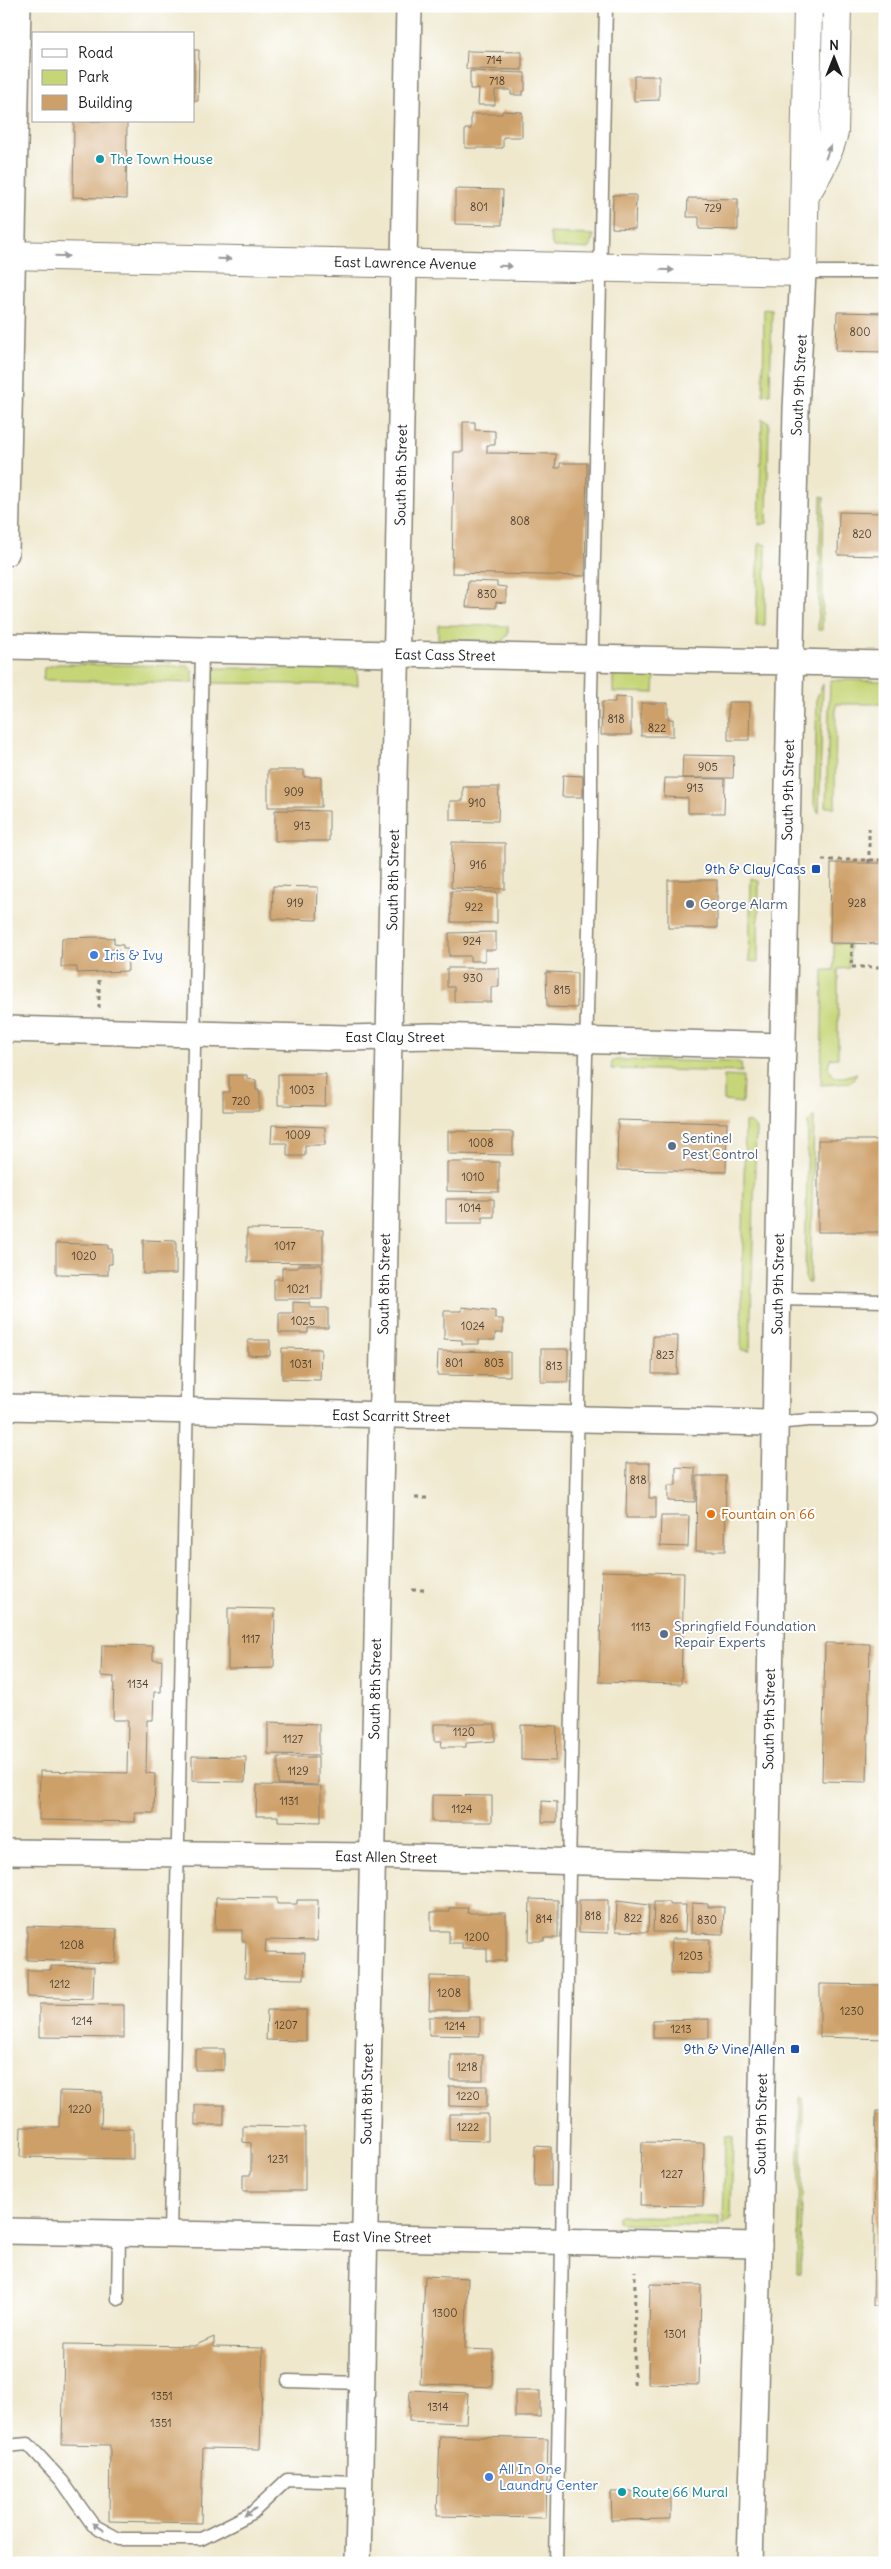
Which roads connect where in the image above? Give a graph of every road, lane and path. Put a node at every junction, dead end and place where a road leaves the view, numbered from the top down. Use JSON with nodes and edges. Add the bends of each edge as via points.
{"nodes":[{"id":1,"x":18,"y":6,"type":"edge"},
{"id":2,"x":409,"y":6,"type":"edge"},
{"id":3,"x":606,"y":6,"type":"edge"},
{"id":4,"x":808,"y":6,"type":"edge"},
{"id":5,"x":836,"y":6,"type":"edge"},
{"id":6,"x":805,"y":195,"type":"junction"},
{"id":7,"x":10,"y":255,"type":"edge"},
{"id":8,"x":404,"y":262,"type":"junction"},
{"id":9,"x":600,"y":268,"type":"junction"},
{"id":10,"x":803,"y":272,"type":"junction"},
{"id":11,"x":885,"y":272,"type":"edge"},
{"id":12,"x":6,"y":553,"type":"edge"},
{"id":13,"x":6,"y":646,"type":"edge"},
{"id":14,"x":202,"y":651,"type":"junction"},
{"id":15,"x":398,"y":654,"type":"junction"},
{"id":16,"x":593,"y":658,"type":"junction"},
{"id":17,"x":791,"y":662,"type":"junction"},
{"id":18,"x":885,"y":664,"type":"edge"},
{"id":19,"x":869,"y":828,"type":"dead end"},
{"id":20,"x":822,"y":860,"type":"dead end"},
{"id":21,"x":885,"y":860,"type":"edge"},
{"id":22,"x":869,"y":861,"type":"junction"},
{"id":23,"x":852,"y":944,"type":"dead end"},
{"id":24,"x":885,"y":967,"type":"edge"},
{"id":25,"x":99,"y":979,"type":"dead end"},
{"id":26,"x":99,"y":1010,"type":"dead end"},
{"id":27,"x":6,"y":1030,"type":"edge"},
{"id":28,"x":194,"y":1033,"type":"junction"},
{"id":29,"x":389,"y":1037,"type":"junction"},
{"id":30,"x":587,"y":1041,"type":"junction"},
{"id":31,"x":783,"y":1046,"type":"junction"},
{"id":32,"x":777,"y":1299,"type":"junction"},
{"id":33,"x":885,"y":1301,"type":"edge"},
{"id":34,"x":6,"y":1408,"type":"edge"},
{"id":35,"x":186,"y":1413,"type":"junction"},
{"id":36,"x":381,"y":1416,"type":"junction"},
{"id":37,"x":578,"y":1419,"type":"junction"},
{"id":38,"x":871,"y":1420,"type":"dead end"},
{"id":39,"x":775,"y":1423,"type":"junction"},
{"id":40,"x":415,"y":1498,"type":"dead end"},
{"id":41,"x":429,"y":1498,"type":"dead end"},
{"id":42,"x":412,"y":1590,"type":"dead end"},
{"id":43,"x":427,"y":1590,"type":"dead end"},
{"id":44,"x":6,"y":1852,"type":"edge"},
{"id":45,"x":177,"y":1855,"type":"junction"},
{"id":46,"x":372,"y":1856,"type":"junction"},
{"id":47,"x":569,"y":1862,"type":"junction"},
{"id":48,"x":766,"y":1867,"type":"junction"},
{"id":49,"x":6,"y":2230,"type":"edge"},
{"id":50,"x":119,"y":2234,"type":"junction"},
{"id":51,"x":170,"y":2235,"type":"junction"},
{"id":52,"x":364,"y":2237,"type":"junction"},
{"id":53,"x":562,"y":2240,"type":"junction"},
{"id":54,"x":759,"y":2245,"type":"junction"},
{"id":55,"x":635,"y":2271,"type":"dead end"},
{"id":56,"x":118,"y":2299,"type":"dead end"},
{"id":57,"x":288,"y":2381,"type":"dead end"},
{"id":58,"x":362,"y":2383,"type":"junction"},
{"id":59,"x":634,"y":2384,"type":"dead end"},
{"id":60,"x":6,"y":2446,"type":"edge"},
{"id":61,"x":360,"y":2482,"type":"junction"},
{"id":62,"x":358,"y":2563,"type":"edge"},
{"id":63,"x":556,"y":2563,"type":"edge"},
{"id":64,"x":750,"y":2563,"type":"edge"}],
"edges":[{"from":1,"to":7,"type":"street"},
{"from":2,"to":8,"type":"street","name":"South 8th Street"},
{"from":3,"to":9,"type":"lane"},
{"from":4,"to":6,"type":"main road","name":"South 9th Street"},
{"from":6,"to":5,"type":"main road","one_way":true,"via":[[821,171],[834,132]]},
{"from":6,"to":10,"type":"main road","name":"South 9th Street"},
{"from":7,"to":8,"type":"main road","name":"East Lawrence Avenue","one_way":true},
{"from":7,"to":12,"type":"street"},
{"from":8,"to":9,"type":"main road","name":"East Lawrence Avenue","one_way":true},
{"from":8,"to":15,"type":"street","name":"South 8th Street"},
{"from":9,"to":10,"type":"main road","name":"East Lawrence Avenue","one_way":true},
{"from":9,"to":16,"type":"lane"},
{"from":10,"to":11,"type":"lane"},
{"from":10,"to":17,"type":"street","name":"South 9th Street","via":[[796,409]]},
{"from":13,"to":14,"type":"street","name":"East Cass Street"},
{"from":14,"to":15,"type":"street","name":"East Cass Street"},
{"from":14,"to":28,"type":"lane"},
{"from":15,"to":16,"type":"street","name":"East Cass Street"},
{"from":15,"to":29,"type":"street","name":"South 8th Street"},
{"from":16,"to":17,"type":"street","name":"East Cass Street"},
{"from":16,"to":30,"type":"lane"},
{"from":17,"to":18,"type":"street","name":"East Cass Street"},
{"from":17,"to":31,"type":"street","name":"South 9th Street"},
{"from":19,"to":22,"type":"path"},
{"from":20,"to":22,"type":"path"},
{"from":21,"to":22,"type":"path"},
{"from":23,"to":24,"type":"path","via":[[851,967]]},
{"from":25,"to":26,"type":"path"},
{"from":27,"to":28,"type":"street","name":"East Clay Street"},
{"from":28,"to":29,"type":"street","name":"East Clay Street"},
{"from":28,"to":35,"type":"lane"},
{"from":29,"to":30,"type":"street","name":"East Clay Street"},
{"from":29,"to":36,"type":"street","name":"South 8th Street"},
{"from":30,"to":31,"type":"street","name":"East Clay Street"},
{"from":30,"to":37,"type":"lane"},
{"from":31,"to":32,"type":"street","name":"South 9th Street"},
{"from":32,"to":33,"type":"lane"},
{"from":32,"to":39,"type":"street","name":"South 9th Street"},
{"from":34,"to":35,"type":"street","name":"East Scarritt Street"},
{"from":35,"to":36,"type":"street","name":"East Scarritt Street"},
{"from":35,"to":45,"type":"lane"},
{"from":36,"to":37,"type":"street","name":"East Scarritt Street"},
{"from":36,"to":46,"type":"street","name":"South 8th Street"},
{"from":37,"to":39,"type":"street","name":"East Scarritt Street"},
{"from":37,"to":47,"type":"lane"},
{"from":38,"to":39,"type":"lane"},
{"from":39,"to":48,"type":"street","name":"South 9th Street"},
{"from":40,"to":41,"type":"path"},
{"from":42,"to":43,"type":"path"},
{"from":44,"to":45,"type":"street","name":"East Allen Street"},
{"from":45,"to":46,"type":"street","name":"East Allen Street"},
{"from":45,"to":51,"type":"lane"},
{"from":46,"to":47,"type":"street","name":"East Allen Street"},
{"from":46,"to":52,"type":"street","name":"South 8th Street"},
{"from":47,"to":48,"type":"street","name":"East Allen Street"},
{"from":47,"to":53,"type":"lane"},
{"from":48,"to":54,"type":"street","name":"South 9th Street"},
{"from":49,"to":50,"type":"street","name":"East Vine Street"},
{"from":50,"to":51,"type":"street","name":"East Vine Street"},
{"from":50,"to":56,"type":"lane"},
{"from":51,"to":52,"type":"street","name":"East Vine Street"},
{"from":52,"to":53,"type":"street","name":"East Vine Street"},
{"from":52,"to":58,"type":"street","name":"South 8th Street"},
{"from":53,"to":54,"type":"street","name":"East Vine Street"},
{"from":53,"to":63,"type":"lane"},
{"from":54,"to":64,"type":"street","name":"South 9th Street"},
{"from":55,"to":59,"type":"path"},
{"from":57,"to":58,"type":"lane"},
{"from":58,"to":61,"type":"street","name":"South 8th Street"},
{"from":61,"to":60,"type":"lane","one_way":true,"via":[[287,2480],[252,2513],[201,2539],[119,2539],[93,2525],[62,2481],[28,2444]]},
{"from":61,"to":62,"type":"street","name":"South 8th Street"}]}
